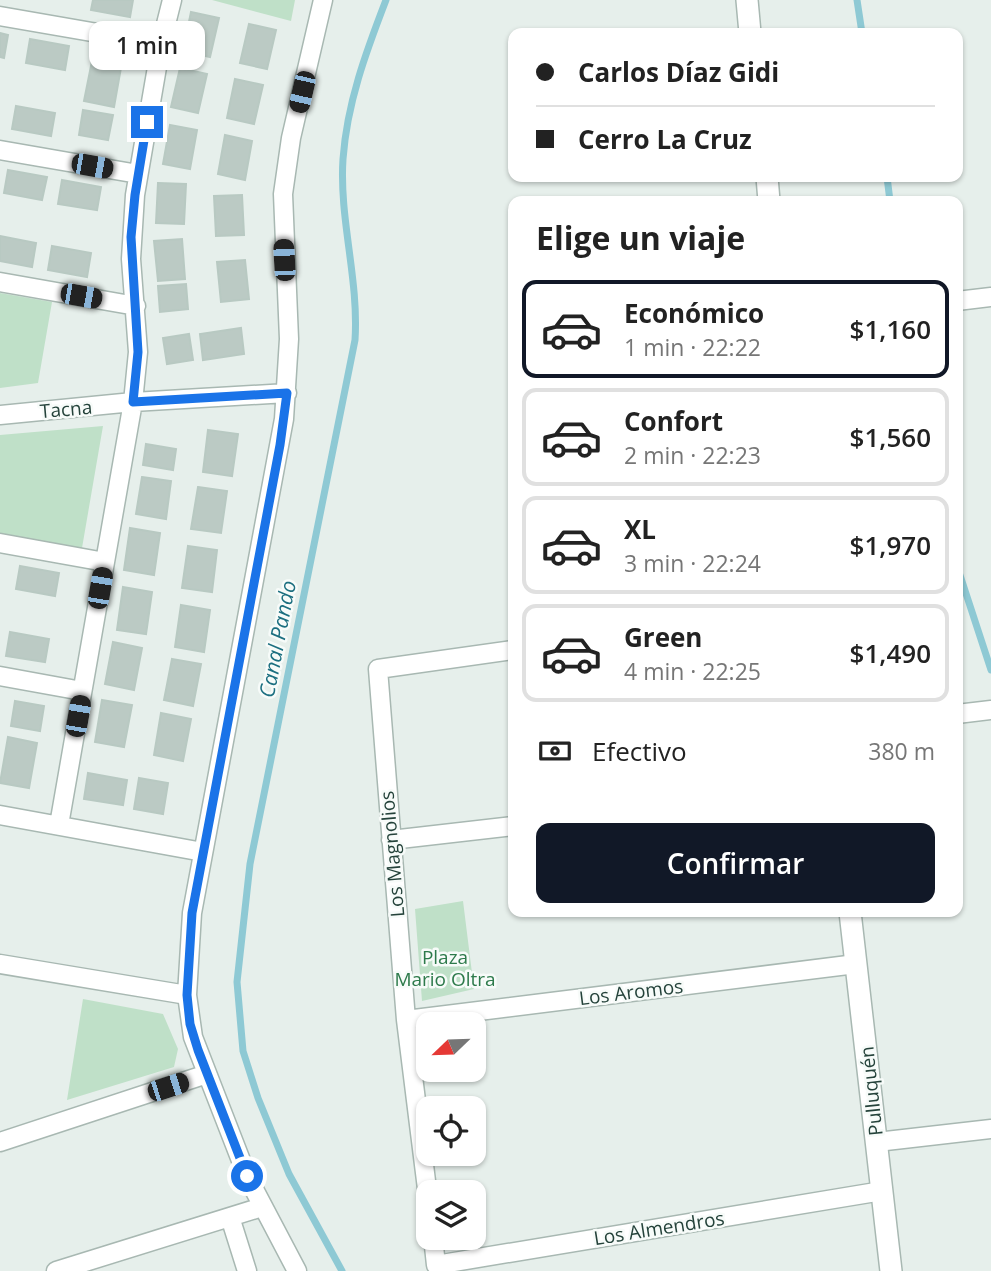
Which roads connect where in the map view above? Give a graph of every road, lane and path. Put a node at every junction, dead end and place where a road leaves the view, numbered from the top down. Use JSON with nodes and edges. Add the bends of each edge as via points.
{"nodes":[{"id":1,"x":172,"y":0,"type":"edge"},
{"id":2,"x":323,"y":0,"type":"edge"},
{"id":3,"x":747,"y":0,"type":"edge"},
{"id":4,"x":0,"y":16,"type":"edge"},
{"id":5,"x":750,"y":28,"type":"edge"},
{"id":6,"x":161,"y":44,"type":"junction"},
{"id":7,"x":0,"y":150,"type":"edge"},
{"id":8,"x":138,"y":174,"type":"junction"},
{"id":9,"x":0,"y":282,"type":"edge"},
{"id":10,"x":991,"y":297,"type":"edge"},
{"id":11,"x":963,"y":300,"type":"edge"},
{"id":12,"x":135,"y":306,"type":"junction"},
{"id":13,"x":287,"y":393,"type":"junction"},
{"id":14,"x":133,"y":402,"type":"junction"},
{"id":15,"x":0,"y":415,"type":"edge"},
{"id":16,"x":0,"y":543,"type":"edge"},
{"id":17,"x":105,"y":562,"type":"junction"},
{"id":18,"x":508,"y":651,"type":"edge"},
{"id":19,"x":0,"y":677,"type":"edge"},
{"id":20,"x":82,"y":691,"type":"junction"},
{"id":21,"x":991,"y":710,"type":"edge"},
{"id":22,"x":963,"y":713,"type":"edge"},
{"id":23,"x":0,"y":815,"type":"edge"},
{"id":24,"x":58,"y":825,"type":"junction"},
{"id":25,"x":508,"y":827,"type":"edge"},
{"id":26,"x":391,"y":840,"type":"junction"},
{"id":27,"x":203,"y":852,"type":"junction"},
{"id":28,"x":851,"y":917,"type":"edge"},
{"id":29,"x":0,"y":964,"type":"edge"},
{"id":30,"x":856,"y":964,"type":"junction"},
{"id":31,"x":187,"y":995,"type":"junction"},
{"id":32,"x":406,"y":1020,"type":"junction"},
{"id":33,"x":207,"y":1074,"type":"junction"},
{"id":34,"x":991,"y":1129,"type":"edge"},
{"id":35,"x":0,"y":1142,"type":"edge"},
{"id":36,"x":877,"y":1142,"type":"junction"},
{"id":37,"x":426,"y":1180,"type":"edge"},
{"id":38,"x":882,"y":1191,"type":"junction"},
{"id":39,"x":262,"y":1207,"type":"junction"},
{"id":40,"x":230,"y":1217,"type":"junction"},
{"id":41,"x":434,"y":1250,"type":"edge"},
{"id":42,"x":106,"y":1264,"type":"edge"},
{"id":43,"x":56,"y":1271,"type":"edge"},
{"id":44,"x":247,"y":1271,"type":"edge"},
{"id":45,"x":297,"y":1271,"type":"edge"},
{"id":46,"x":891,"y":1271,"type":"edge"}],
"edges":[{"from":1,"to":6,"type":"street"},
{"from":2,"to":13,"type":"street","via":[[283,194]]},
{"from":3,"to":5,"type":"street"},
{"from":4,"to":6,"type":"street"},
{"from":6,"to":8,"type":"street"},
{"from":7,"to":8,"type":"street"},
{"from":8,"to":12,"type":"street","via":[[131,237]]},
{"from":9,"to":12,"type":"street"},
{"from":10,"to":11,"type":"street"},
{"from":12,"to":14,"type":"street","via":[[138,352]]},
{"from":13,"to":14,"type":"street","name":"Tacna"},
{"from":13,"to":27,"type":"street"},
{"from":14,"to":15,"type":"street","name":"Tacna"},
{"from":14,"to":17,"type":"street"},
{"from":16,"to":17,"type":"street"},
{"from":17,"to":20,"type":"street"},
{"from":18,"to":26,"type":"street","name":"Los Magnolios","via":[[378,668]]},
{"from":19,"to":20,"type":"street"},
{"from":20,"to":24,"type":"street"},
{"from":21,"to":22,"type":"street"},
{"from":23,"to":24,"type":"street"},
{"from":24,"to":27,"type":"street"},
{"from":25,"to":26,"type":"street"},
{"from":26,"to":32,"type":"street","name":"Los Magnolios"},
{"from":27,"to":31,"type":"street","via":[[192,913]]},
{"from":28,"to":30,"type":"street","name":"Pulluquén"},
{"from":29,"to":31,"type":"street"},
{"from":30,"to":32,"type":"street","name":"Los Aromos"},
{"from":30,"to":36,"type":"street","name":"Pulluquén"},
{"from":31,"to":33,"type":"street","via":[[193,1037]]},
{"from":32,"to":37,"type":"street","name":"Los Magnolios"},
{"from":33,"to":35,"type":"street"},
{"from":33,"to":39,"type":"street"},
{"from":34,"to":36,"type":"street"},
{"from":36,"to":38,"type":"street","name":"Pulluquén"},
{"from":38,"to":41,"type":"street","name":"Los Almendros","via":[[436,1265]]},
{"from":38,"to":46,"type":"street","name":"Pulluquén"},
{"from":39,"to":40,"type":"street"},
{"from":39,"to":45,"type":"street"},
{"from":40,"to":42,"type":"street"},
{"from":40,"to":44,"type":"street"},
{"from":42,"to":43,"type":"street"}]}
